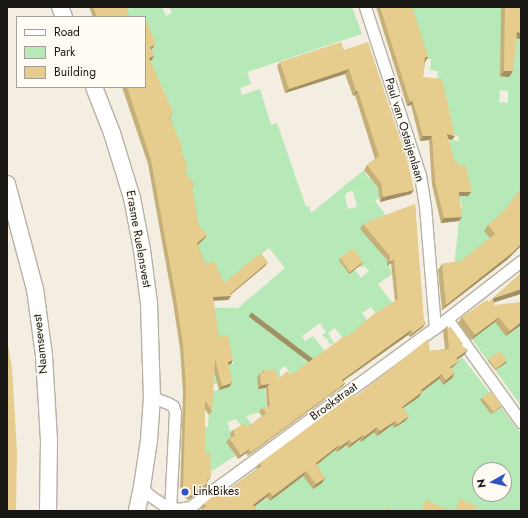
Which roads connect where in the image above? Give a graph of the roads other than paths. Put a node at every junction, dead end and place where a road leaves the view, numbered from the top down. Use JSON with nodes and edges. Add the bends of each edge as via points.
{"nodes":[{"id":1,"x":365,"y":7,"type":"edge"},
{"id":2,"x":94,"y":88,"type":"edge"},
{"id":3,"x":7,"y":184,"type":"edge"},
{"id":4,"x":521,"y":261,"type":"edge"},
{"id":5,"x":447,"y":319,"type":"junction"},
{"id":6,"x":435,"y":328,"type":"junction"},
{"id":7,"x":152,"y":396,"type":"junction"},
{"id":8,"x":521,"y":422,"type":"edge"},
{"id":9,"x":142,"y":487,"type":"junction"},
{"id":10,"x":47,"y":510,"type":"edge"},
{"id":11,"x":170,"y":510,"type":"edge"},
{"id":12,"x":137,"y":511,"type":"edge"}],
"edges":[{"from":1,"to":6,"type":"street","name":"Paul van Ostaijenlaan","via":[[420,175]]},
{"from":2,"to":7,"type":"main road","name":"Erasme Ruelensvest","via":[[130,191],[142,250],[149,303]]},
{"from":3,"to":10,"type":"main road","name":"Naamsevest","via":[[34,289],[44,356],[49,440]]},
{"from":4,"to":5,"type":"street","name":"Broekstraat"},
{"from":5,"to":6,"type":"street","name":"Broekstraat"},
{"from":5,"to":8,"type":"street"},
{"from":6,"to":11,"type":"street","name":"Broekstraat","via":[[190,507]]},
{"from":7,"to":9,"type":"main road","name":"Erasme Ruelensvest"},
{"from":7,"to":11,"type":"street","via":[[173,406],[175,412]]},
{"from":9,"to":11,"type":"street"},
{"from":9,"to":12,"type":"main road","name":"Erasme Ruelensvest"}]}
